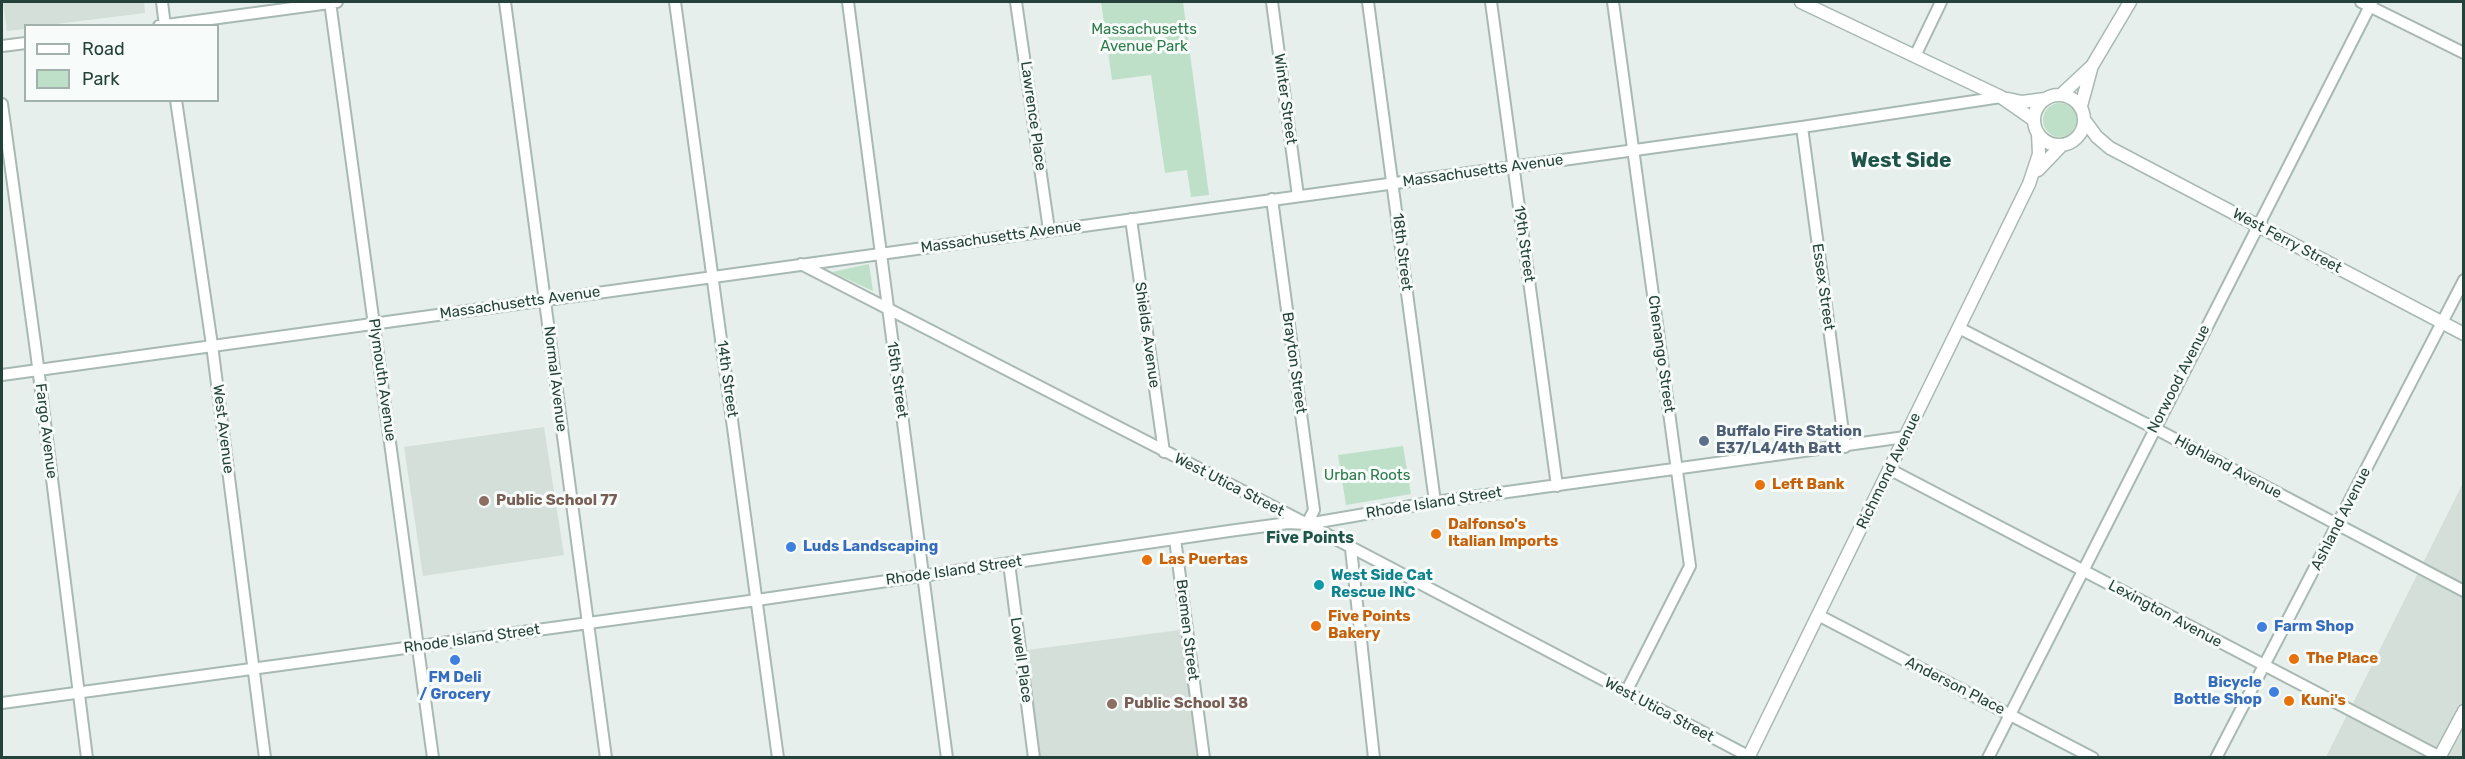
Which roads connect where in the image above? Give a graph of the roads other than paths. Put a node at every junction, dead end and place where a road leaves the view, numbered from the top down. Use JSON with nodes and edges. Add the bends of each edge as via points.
{"nodes":[{"id":1,"x":162,"y":2,"type":"edge"},
{"id":2,"x":334,"y":2,"type":"edge"},
{"id":3,"x":505,"y":2,"type":"edge"},
{"id":4,"x":675,"y":2,"type":"edge"},
{"id":5,"x":848,"y":2,"type":"edge"},
{"id":6,"x":1016,"y":2,"type":"edge"},
{"id":7,"x":1272,"y":2,"type":"edge"},
{"id":8,"x":1368,"y":2,"type":"edge"},
{"id":9,"x":1491,"y":2,"type":"edge"},
{"id":10,"x":1613,"y":2,"type":"edge"},
{"id":11,"x":1801,"y":2,"type":"edge"},
{"id":12,"x":1941,"y":2,"type":"edge"},
{"id":13,"x":2130,"y":2,"type":"edge"},
{"id":14,"x":310,"y":3,"type":"edge"},
{"id":15,"x":2367,"y":3,"type":"edge"},
{"id":16,"x":165,"y":24,"type":"edge"},
{"id":17,"x":172,"y":24,"type":"edge"},
{"id":18,"x":24,"y":43,"type":"edge"},
{"id":19,"x":2,"y":46,"type":"edge"},
{"id":20,"x":2463,"y":53,"type":"edge"},
{"id":21,"x":1915,"y":56,"type":"junction"},
{"id":22,"x":2092,"y":66,"type":"junction"},
{"id":23,"x":2062,"y":94,"type":"junction"},
{"id":24,"x":2001,"y":97,"type":"junction"},
{"id":25,"x":2044,"y":99,"type":"junction"},
{"id":26,"x":176,"y":102,"type":"edge"},
{"id":27,"x":2,"y":104,"type":"edge"},
{"id":28,"x":2081,"y":106,"type":"junction"},
{"id":29,"x":2034,"y":120,"type":"junction"},
{"id":30,"x":2085,"y":122,"type":"junction"},
{"id":31,"x":1802,"y":127,"type":"junction"},
{"id":32,"x":2038,"y":133,"type":"junction"},
{"id":33,"x":2074,"y":140,"type":"junction"},
{"id":34,"x":2062,"y":145,"type":"junction"},
{"id":35,"x":2110,"y":148,"type":"junction"},
{"id":36,"x":1633,"y":150,"type":"junction"},
{"id":37,"x":1514,"y":166,"type":"junction"},
{"id":38,"x":1393,"y":183,"type":"junction"},
{"id":39,"x":2029,"y":184,"type":"junction"},
{"id":40,"x":1298,"y":196,"type":"junction"},
{"id":41,"x":1272,"y":199,"type":"junction"},
{"id":42,"x":1131,"y":219,"type":"junction"},
{"id":43,"x":2257,"y":225,"type":"junction"},
{"id":44,"x":1049,"y":230,"type":"junction"},
{"id":45,"x":880,"y":253,"type":"junction"},
{"id":46,"x":801,"y":264,"type":"junction"},
{"id":47,"x":713,"y":276,"type":"junction"},
{"id":48,"x":2463,"y":280,"type":"edge"},
{"id":49,"x":545,"y":299,"type":"junction"},
{"id":50,"x":888,"y":309,"type":"junction"},
{"id":51,"x":2442,"y":322,"type":"junction"},
{"id":52,"x":374,"y":323,"type":"junction"},
{"id":53,"x":1959,"y":328,"type":"junction"},
{"id":54,"x":2463,"y":334,"type":"edge"},
{"id":55,"x":212,"y":345,"type":"junction"},
{"id":56,"x":38,"y":371,"type":"junction"},
{"id":57,"x":2,"y":375,"type":"edge"},
{"id":58,"x":2154,"y":428,"type":"junction"},
{"id":59,"x":1905,"y":437,"type":"junction"},
{"id":60,"x":1845,"y":447,"type":"junction"},
{"id":61,"x":1164,"y":452,"type":"junction"},
{"id":62,"x":1889,"y":469,"type":"junction"},
{"id":63,"x":1677,"y":470,"type":"junction"},
{"id":64,"x":1557,"y":486,"type":"junction"},
{"id":65,"x":1435,"y":502,"type":"junction"},
{"id":66,"x":1307,"y":524,"type":"junction"},
{"id":67,"x":2338,"y":526,"type":"junction"},
{"id":68,"x":1175,"y":539,"type":"junction"},
{"id":69,"x":1351,"y":549,"type":"junction"},
{"id":70,"x":1009,"y":563,"type":"junction"},
{"id":71,"x":2082,"y":571,"type":"junction"},
{"id":72,"x":923,"y":575,"type":"junction"},
{"id":73,"x":2463,"y":591,"type":"edge"},
{"id":74,"x":757,"y":600,"type":"junction"},
{"id":75,"x":1818,"y":615,"type":"junction"},
{"id":76,"x":587,"y":622,"type":"junction"},
{"id":77,"x":418,"y":647,"type":"junction"},
{"id":78,"x":2264,"y":665,"type":"junction"},
{"id":79,"x":254,"y":669,"type":"junction"},
{"id":80,"x":78,"y":692,"type":"junction"},
{"id":81,"x":1626,"y":692,"type":"junction"},
{"id":82,"x":2,"y":703,"type":"edge"},
{"id":83,"x":2463,"y":711,"type":"edge"},
{"id":84,"x":2009,"y":714,"type":"junction"},
{"id":85,"x":1749,"y":757,"type":"edge"},
{"id":86,"x":2440,"y":757,"type":"edge"},
{"id":87,"x":87,"y":758,"type":"edge"},
{"id":88,"x":265,"y":758,"type":"edge"},
{"id":89,"x":433,"y":758,"type":"edge"},
{"id":90,"x":606,"y":758,"type":"edge"},
{"id":91,"x":778,"y":758,"type":"edge"},
{"id":92,"x":947,"y":758,"type":"edge"},
{"id":93,"x":1034,"y":758,"type":"edge"},
{"id":94,"x":1204,"y":758,"type":"edge"},
{"id":95,"x":1374,"y":758,"type":"edge"},
{"id":96,"x":1988,"y":758,"type":"edge"},
{"id":97,"x":2093,"y":758,"type":"edge"},
{"id":98,"x":2216,"y":758,"type":"edge"}],
"edges":[{"from":1,"to":16,"type":"street"},
{"from":2,"to":14,"type":"street"},
{"from":2,"to":52,"type":"street","name":"Plymouth Avenue"},
{"from":3,"to":49,"type":"street","name":"Normal Avenue"},
{"from":4,"to":47,"type":"street","name":"14th Street"},
{"from":5,"to":45,"type":"street","name":"15th Street"},
{"from":6,"to":44,"type":"street","name":"Lawrence Place"},
{"from":7,"to":40,"type":"street","name":"Winter Street"},
{"from":8,"to":38,"type":"street","name":"18th Street"},
{"from":9,"to":37,"type":"street","name":"19th Street"},
{"from":10,"to":36,"type":"street","name":"Chenango Street"},
{"from":11,"to":21,"type":"street"},
{"from":12,"to":21,"type":"street"},
{"from":13,"to":22,"type":"street"},
{"from":14,"to":17,"type":"street"},
{"from":15,"to":20,"type":"street"},
{"from":15,"to":43,"type":"street","name":"Norwood Avenue"},
{"from":18,"to":19,"type":"street"},
{"from":21,"to":24,"type":"street"},
{"from":22,"to":23,"type":"street"},
{"from":22,"to":28,"type":"street"},
{"from":23,"to":25,"type":"street"},
{"from":23,"to":28,"type":"street"},
{"from":24,"to":25,"type":"street","via":[[2016,102]]},
{"from":24,"to":29,"type":"street"},
{"from":24,"to":31,"type":"street","name":"Massachusetts Avenue"},
{"from":25,"to":29,"type":"street"},
{"from":26,"to":55,"type":"street","name":"West Avenue"},
{"from":27,"to":56,"type":"street","name":"Fargo Avenue"},
{"from":28,"to":30,"type":"street"},
{"from":29,"to":32,"type":"street"},
{"from":30,"to":33,"type":"street"},
{"from":30,"to":35,"type":"street","name":"West Ferry Street"},
{"from":31,"to":36,"type":"street","name":"Massachusetts Avenue"},
{"from":31,"to":60,"type":"street","name":"Essex Street"},
{"from":32,"to":34,"type":"street","via":[[2050,143]]},
{"from":32,"to":39,"type":"street","name":"Richmond Avenue","via":[[2039,153]]},
{"from":33,"to":34,"type":"street"},
{"from":33,"to":35,"type":"street","name":"West Ferry Street"},
{"from":34,"to":39,"type":"street","name":"Richmond Avenue"},
{"from":35,"to":43,"type":"street","name":"West Ferry Street"},
{"from":36,"to":37,"type":"street","name":"Massachusetts Avenue"},
{"from":36,"to":63,"type":"street","name":"Chenango Street"},
{"from":37,"to":38,"type":"street","name":"Massachusetts Avenue"},
{"from":37,"to":64,"type":"street","name":"19th Street"},
{"from":38,"to":40,"type":"street","name":"Massachusetts Avenue"},
{"from":38,"to":65,"type":"street","name":"18th Street"},
{"from":39,"to":53,"type":"street","name":"Richmond Avenue"},
{"from":40,"to":41,"type":"street","name":"Massachusetts Avenue"},
{"from":41,"to":42,"type":"street","name":"Massachusetts Avenue"},
{"from":41,"to":66,"type":"street","name":"Brayton Street","via":[[1314,510]]},
{"from":42,"to":44,"type":"street","name":"Massachusetts Avenue"},
{"from":42,"to":61,"type":"street","name":"Shields Avenue"},
{"from":43,"to":51,"type":"street","name":"West Ferry Street"},
{"from":43,"to":58,"type":"street","name":"Norwood Avenue"},
{"from":44,"to":45,"type":"street","name":"Massachusetts Avenue"},
{"from":45,"to":46,"type":"street","name":"Massachusetts Avenue"},
{"from":45,"to":50,"type":"street","name":"15th Street"},
{"from":46,"to":47,"type":"street","name":"Massachusetts Avenue"},
{"from":46,"to":50,"type":"street","name":"West Utica Street"},
{"from":47,"to":49,"type":"street","name":"Massachusetts Avenue"},
{"from":47,"to":74,"type":"street","name":"14th Street"},
{"from":48,"to":51,"type":"street","name":"Ashland Avenue"},
{"from":49,"to":52,"type":"street","name":"Massachusetts Avenue"},
{"from":49,"to":76,"type":"street","name":"Normal Avenue"},
{"from":50,"to":61,"type":"street","name":"West Utica Street"},
{"from":50,"to":72,"type":"street","name":"15th Street"},
{"from":51,"to":54,"type":"street","name":"West Ferry Street"},
{"from":51,"to":67,"type":"street","name":"Ashland Avenue"},
{"from":52,"to":55,"type":"street","name":"Massachusetts Avenue"},
{"from":52,"to":77,"type":"street","name":"Plymouth Avenue"},
{"from":53,"to":58,"type":"street","name":"Highland Avenue"},
{"from":53,"to":59,"type":"street","name":"Richmond Avenue"},
{"from":55,"to":56,"type":"street","name":"Massachusetts Avenue"},
{"from":55,"to":79,"type":"street","name":"West Avenue"},
{"from":56,"to":57,"type":"street","name":"Massachusetts Avenue"},
{"from":56,"to":80,"type":"street","name":"Fargo Avenue"},
{"from":58,"to":67,"type":"street","name":"Highland Avenue"},
{"from":58,"to":71,"type":"street","name":"Norwood Avenue"},
{"from":59,"to":60,"type":"street","name":"Rhode Island Street"},
{"from":59,"to":62,"type":"street","name":"Richmond Avenue"},
{"from":60,"to":63,"type":"street","name":"Rhode Island Street"},
{"from":61,"to":66,"type":"street","name":"West Utica Street"},
{"from":62,"to":71,"type":"street","name":"Lexington Avenue"},
{"from":62,"to":75,"type":"street","name":"Richmond Avenue"},
{"from":63,"to":64,"type":"street","name":"Rhode Island Street"},
{"from":63,"to":81,"type":"street","name":"Chenango Street","via":[[1690,566]]},
{"from":64,"to":65,"type":"street","name":"Rhode Island Street"},
{"from":65,"to":66,"type":"street","name":"Rhode Island Street"},
{"from":66,"to":68,"type":"street","name":"Rhode Island Street"},
{"from":66,"to":69,"type":"street","name":"West Utica Street"},
{"from":67,"to":73,"type":"street","name":"Highland Avenue"},
{"from":67,"to":78,"type":"street","name":"Ashland Avenue"},
{"from":68,"to":70,"type":"street","name":"Rhode Island Street"},
{"from":68,"to":94,"type":"street","name":"Bremen Street"},
{"from":69,"to":81,"type":"street","name":"West Utica Street"},
{"from":69,"to":95,"type":"street"},
{"from":70,"to":72,"type":"street","name":"Rhode Island Street"},
{"from":70,"to":93,"type":"street","name":"Lowell Place"},
{"from":71,"to":78,"type":"street","name":"Lexington Avenue"},
{"from":71,"to":84,"type":"street","name":"Norwood Avenue"},
{"from":72,"to":74,"type":"street","name":"Rhode Island Street"},
{"from":72,"to":92,"type":"street","name":"15th Street"},
{"from":74,"to":76,"type":"street","name":"Rhode Island Street"},
{"from":74,"to":91,"type":"street","name":"14th Street"},
{"from":75,"to":84,"type":"street","name":"Anderson Place"},
{"from":75,"to":85,"type":"street","name":"Richmond Avenue"},
{"from":76,"to":77,"type":"street","name":"Rhode Island Street"},
{"from":76,"to":90,"type":"street","name":"Normal Avenue"},
{"from":77,"to":79,"type":"street","name":"Rhode Island Street"},
{"from":77,"to":89,"type":"street","name":"Plymouth Avenue"},
{"from":78,"to":86,"type":"street","name":"Lexington Avenue"},
{"from":78,"to":98,"type":"street","name":"Ashland Avenue"},
{"from":79,"to":80,"type":"street","name":"Rhode Island Street"},
{"from":79,"to":88,"type":"street","name":"West Avenue"},
{"from":80,"to":82,"type":"street","name":"Rhode Island Street"},
{"from":80,"to":87,"type":"street","name":"Fargo Avenue"},
{"from":81,"to":85,"type":"street","name":"West Utica Street"},
{"from":83,"to":86,"type":"street"},
{"from":84,"to":96,"type":"street","name":"Norwood Avenue"},
{"from":84,"to":97,"type":"street","name":"Anderson Place"}]}
